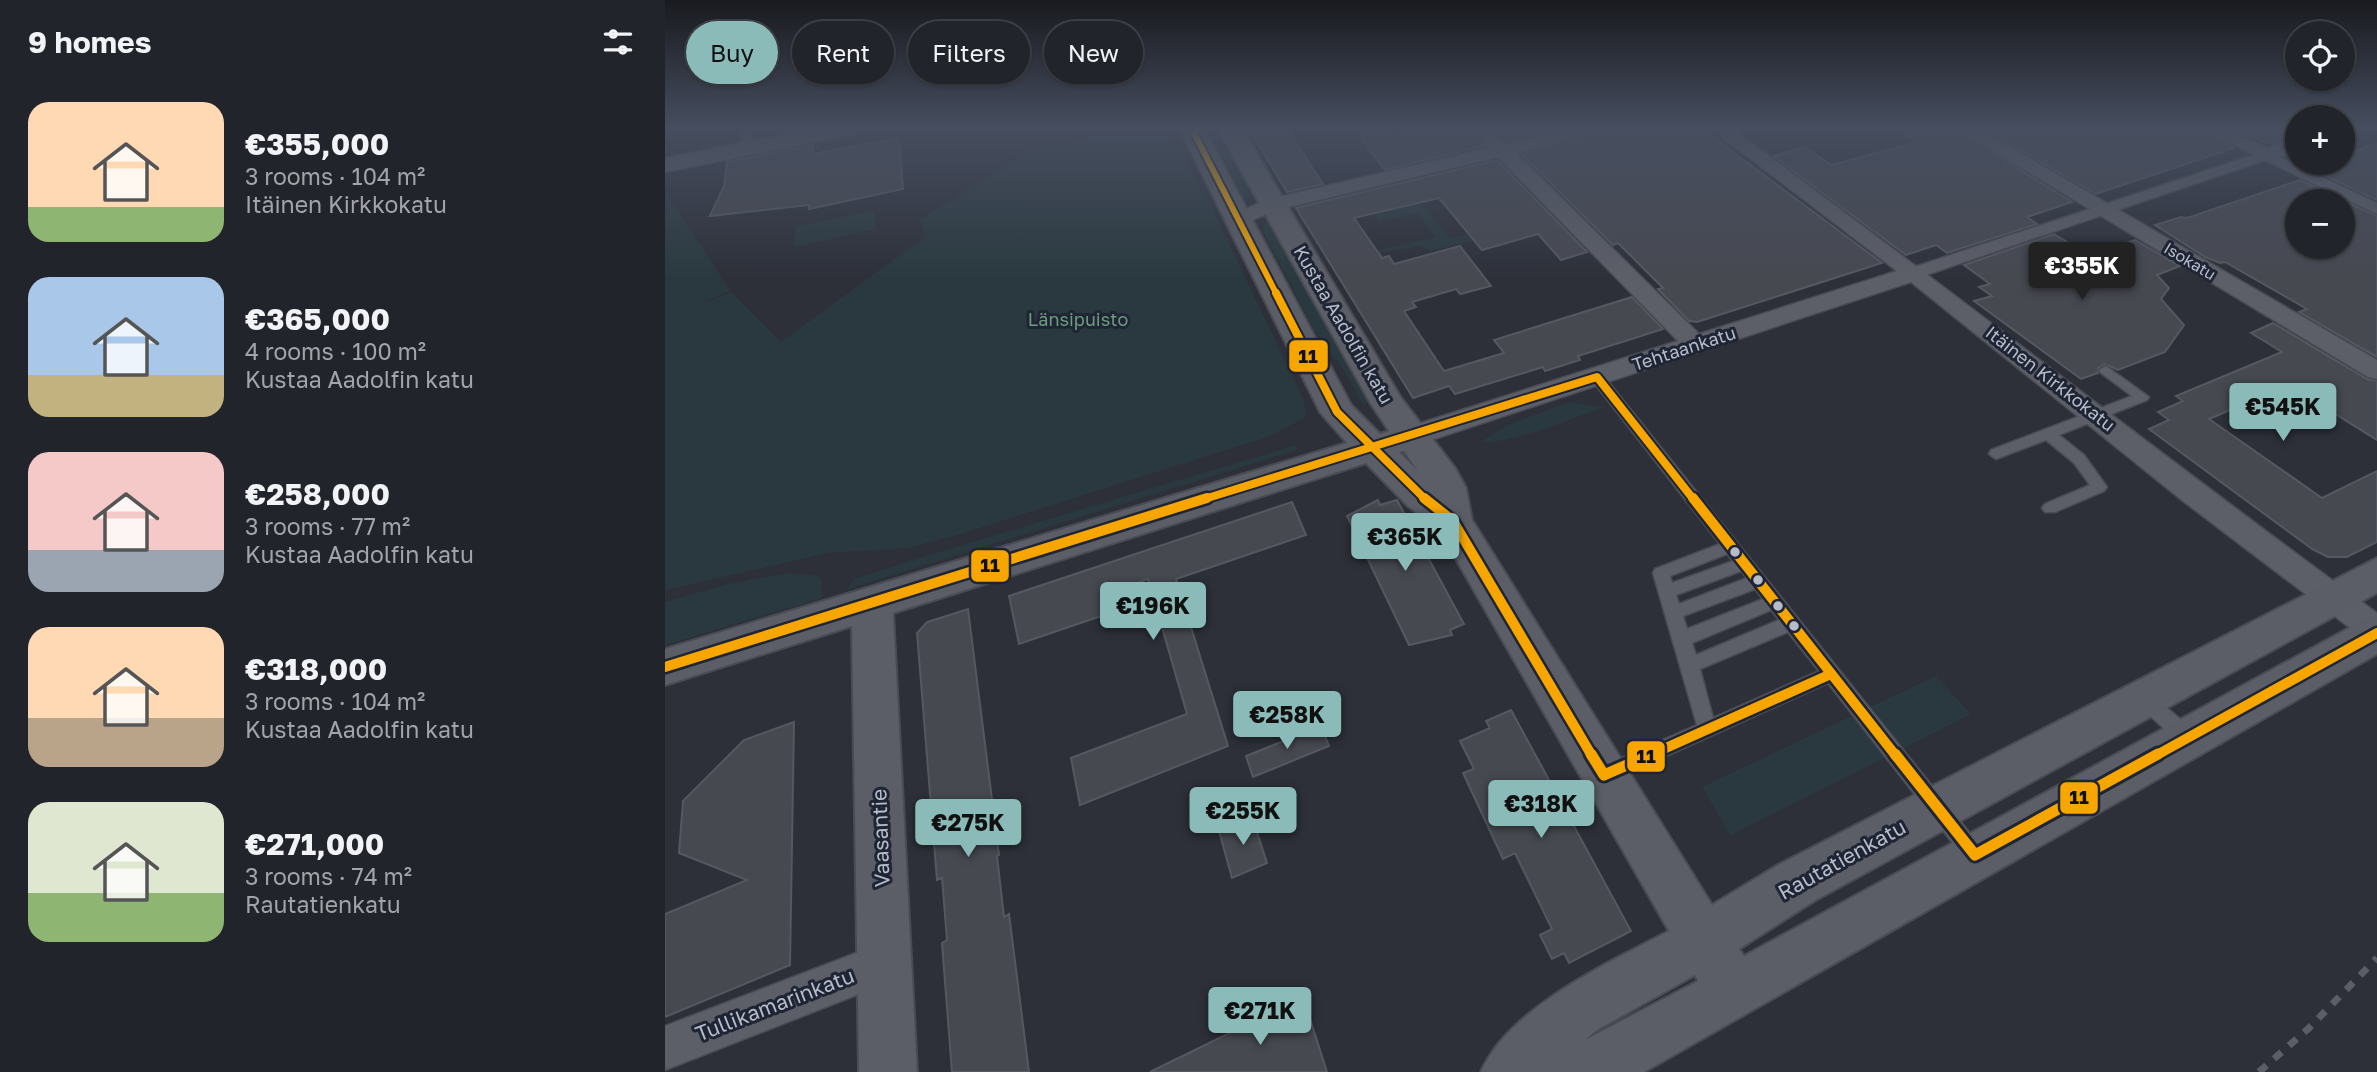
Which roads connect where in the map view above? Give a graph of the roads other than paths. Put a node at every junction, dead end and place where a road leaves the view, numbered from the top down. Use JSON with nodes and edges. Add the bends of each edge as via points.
{"nodes":[{"id":1,"x":1218,"y":179,"type":"edge"},
{"id":2,"x":1259,"y":179,"type":"edge"},
{"id":3,"x":1379,"y":179,"type":"edge"},
{"id":4,"x":1532,"y":179,"type":"edge"},
{"id":5,"x":1788,"y":179,"type":"edge"},
{"id":6,"x":2051,"y":179,"type":"edge"},
{"id":7,"x":2195,"y":179,"type":"edge"},
{"id":8,"x":2315,"y":179,"type":"edge"},
{"id":9,"x":1273,"y":204,"type":"junction"},
{"id":10,"x":2377,"y":209,"type":"edge"},
{"id":11,"x":2103,"y":210,"type":"junction"},
{"id":12,"x":1239,"y":219,"type":"junction"},
{"id":13,"x":1914,"y":273,"type":"junction"},
{"id":14,"x":1695,"y":344,"type":"junction"},
{"id":15,"x":2106,"y":370,"type":"dead end"},
{"id":16,"x":2377,"y":371,"type":"edge"},
{"id":17,"x":1597,"y":377,"type":"junction"},
{"id":18,"x":2097,"y":415,"type":"junction"},
{"id":19,"x":2048,"y":434,"type":"junction"},
{"id":20,"x":1412,"y":436,"type":"junction"},
{"id":21,"x":1373,"y":448,"type":"junction"},
{"id":22,"x":1996,"y":454,"type":"dead end"},
{"id":23,"x":2050,"y":508,"type":"dead end"},
{"id":24,"x":1453,"y":521,"type":"junction"},
{"id":25,"x":1730,"y":546,"type":"junction"},
{"id":26,"x":1744,"y":564,"type":"junction"},
{"id":27,"x":2377,"y":574,"type":"edge"},
{"id":28,"x":1758,"y":581,"type":"junction"},
{"id":29,"x":1666,"y":592,"type":"junction"},
{"id":30,"x":2332,"y":598,"type":"junction"},
{"id":31,"x":1774,"y":602,"type":"junction"},
{"id":32,"x":872,"y":604,"type":"junction"},
{"id":33,"x":1673,"y":613,"type":"junction"},
{"id":34,"x":1791,"y":623,"type":"junction"},
{"id":35,"x":2377,"y":632,"type":"edge"},
{"id":36,"x":1682,"y":639,"type":"junction"},
{"id":37,"x":1691,"y":665,"type":"junction"},
{"id":38,"x":665,"y":667,"type":"edge"},
{"id":39,"x":1831,"y":674,"type":"junction"},
{"id":40,"x":2145,"y":699,"type":"junction"},
{"id":41,"x":1707,"y":729,"type":"junction"},
{"id":42,"x":2187,"y":738,"type":"junction"},
{"id":43,"x":1604,"y":775,"type":"junction"},
{"id":44,"x":1937,"y":808,"type":"junction"},
{"id":45,"x":1975,"y":855,"type":"junction"},
{"id":46,"x":1703,"y":940,"type":"junction"},
{"id":47,"x":885,"y":963,"type":"junction"},
{"id":48,"x":1733,"y":989,"type":"junction"},
{"id":49,"x":665,"y":1048,"type":"edge"},
{"id":50,"x":888,"y":1072,"type":"edge"},
{"id":51,"x":1510,"y":1072,"type":"edge"},
{"id":52,"x":1565,"y":1072,"type":"edge"}],
"edges":[{"from":1,"to":12,"type":"main road","name":"Kustaa Aadolfin katu"},
{"from":2,"to":9,"type":"main road","name":"Kustaa Aadolfin katu"},
{"from":3,"to":9,"type":"street"},
{"from":4,"to":14,"type":"street"},
{"from":5,"to":13,"type":"street","name":"Itäinen Kirkkokatu"},
{"from":6,"to":11,"type":"street","name":"Isokatu"},
{"from":7,"to":11,"type":"street","name":"Tehtaankatu"},
{"from":8,"to":10,"type":"street"},
{"from":9,"to":12,"type":"street"},
{"from":9,"to":20,"type":"main road","name":"Kustaa Aadolfin katu","via":[[1388,404]]},
{"from":11,"to":13,"type":"street","name":"Tehtaankatu"},
{"from":11,"to":16,"type":"street","name":"Isokatu"},
{"from":12,"to":21,"type":"main road","name":"Kustaa Aadolfin katu","via":[[1337,411]]},
{"from":13,"to":14,"type":"street","name":"Tehtaankatu"},
{"from":13,"to":18,"type":"street","name":"Itäinen Kirkkokatu"},
{"from":14,"to":17,"type":"street","name":"Tehtaankatu"},
{"from":15,"to":18,"type":"lane","via":[[2142,397]]},
{"from":17,"to":20,"type":"street","name":"Tehtaankatu"},
{"from":17,"to":25,"type":"lane"},
{"from":18,"to":19,"type":"lane"},
{"from":18,"to":30,"type":"street","name":"Itäinen Kirkkokatu"},
{"from":19,"to":22,"type":"lane"},
{"from":19,"to":23,"type":"lane","via":[[2079,459],[2099,487]]},
{"from":20,"to":21,"type":"main road","name":"Tehtaankatu"},
{"from":20,"to":24,"type":"main road","name":"Kustaa Aadolfin katu","via":[[1448,488]]},
{"from":21,"to":24,"type":"main road","name":"Kustaa Aadolfin katu"},
{"from":21,"to":32,"type":"main road","name":"Tehtaankatu"},
{"from":24,"to":43,"type":"main road","name":"Kustaa Aadolfin katu"},
{"from":25,"to":26,"type":"lane"},
{"from":25,"to":29,"type":"lane","via":[[1661,573]]},
{"from":26,"to":28,"type":"lane"},
{"from":26,"to":29,"type":"lane"},
{"from":27,"to":30,"type":"main road","name":"Rautatienkatu"},
{"from":28,"to":31,"type":"lane"},
{"from":28,"to":33,"type":"lane"},
{"from":29,"to":33,"type":"lane"},
{"from":30,"to":35,"type":"street","name":"Itäinen Kirkkokatu"},
{"from":30,"to":40,"type":"main road","name":"Rautatienkatu"},
{"from":31,"to":34,"type":"lane"},
{"from":31,"to":36,"type":"lane"},
{"from":32,"to":38,"type":"main road","name":"Tehtaankatu"},
{"from":32,"to":47,"type":"main road","name":"Vaasantie"},
{"from":33,"to":36,"type":"lane"},
{"from":34,"to":37,"type":"lane"},
{"from":34,"to":39,"type":"lane"},
{"from":35,"to":42,"type":"main road"},
{"from":36,"to":37,"type":"lane"},
{"from":37,"to":41,"type":"lane"},
{"from":39,"to":41,"type":"lane"},
{"from":39,"to":44,"type":"lane"},
{"from":40,"to":42,"type":"lane"},
{"from":40,"to":44,"type":"main road","name":"Rautatienkatu"},
{"from":41,"to":43,"type":"lane"},
{"from":42,"to":45,"type":"main road"},
{"from":43,"to":46,"type":"main road","name":"Kustaa Aadolfin katu"},
{"from":44,"to":45,"type":"lane"},
{"from":44,"to":46,"type":"main road","name":"Rautatienkatu","via":[[1796,883]]},
{"from":45,"to":48,"type":"main road"},
{"from":46,"to":48,"type":"main road","name":"Kustaa Aadolfin katu"},
{"from":46,"to":51,"type":"main road","name":"Rautatienkatu","via":[[1577,1010]]},
{"from":47,"to":49,"type":"street","name":"Tullikamarinkatu"},
{"from":47,"to":50,"type":"main road","name":"Vaasantie"},
{"from":48,"to":52,"type":"main road","via":[[1597,1066]]}]}
